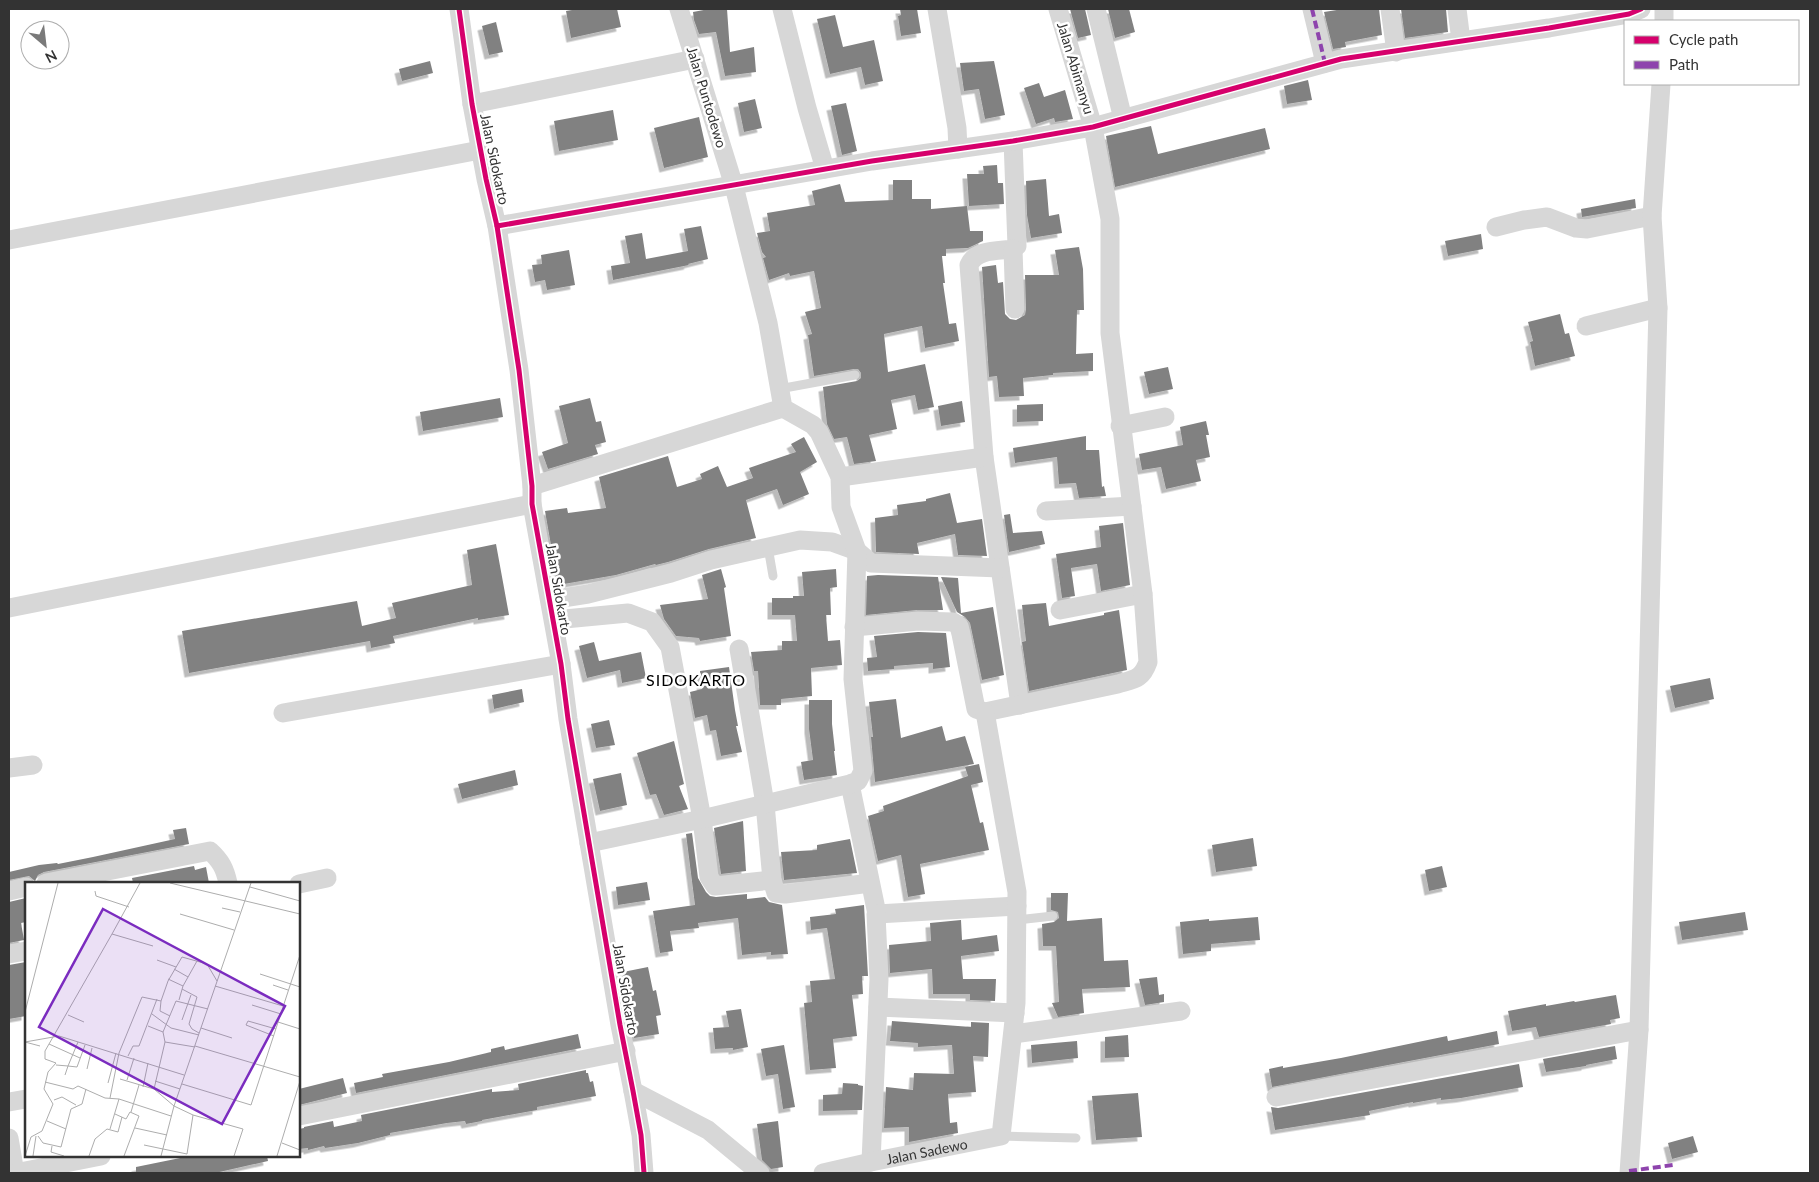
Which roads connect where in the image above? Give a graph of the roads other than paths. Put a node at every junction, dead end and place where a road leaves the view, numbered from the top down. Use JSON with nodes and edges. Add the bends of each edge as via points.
{"nodes":[{"id":1,"x":459,"y":9,"type":"edge"},
{"id":2,"x":679,"y":9,"type":"edge"},
{"id":3,"x":782,"y":9,"type":"edge"},
{"id":4,"x":937,"y":9,"type":"edge"},
{"id":5,"x":1058,"y":9,"type":"edge"},
{"id":6,"x":1096,"y":9,"type":"edge"},
{"id":7,"x":1312,"y":9,"type":"edge"},
{"id":8,"x":1390,"y":9,"type":"edge"},
{"id":9,"x":1456,"y":9,"type":"edge"},
{"id":10,"x":1641,"y":9,"type":"edge"},
{"id":11,"x":1461,"y":41,"type":"junction"},
{"id":12,"x":1396,"y":52,"type":"junction"},
{"id":13,"x":695,"y":59,"type":"junction"},
{"id":14,"x":1325,"y":63,"type":"junction"},
{"id":15,"x":1661,"y":85,"type":"edge"},
{"id":16,"x":472,"y":104,"type":"junction"},
{"id":17,"x":1123,"y":119,"type":"junction"},
{"id":18,"x":1093,"y":127,"type":"junction"},
{"id":19,"x":1013,"y":141,"type":"junction"},
{"id":20,"x":958,"y":149,"type":"junction"},
{"id":21,"x":480,"y":150,"type":"junction"},
{"id":22,"x":825,"y":169,"type":"junction"},
{"id":23,"x":734,"y":186,"type":"junction"},
{"id":24,"x":1652,"y":216,"type":"junction"},
{"id":25,"x":497,"y":226,"type":"junction"},
{"id":26,"x":1496,"y":227,"type":"dead end"},
{"id":27,"x":9,"y":240,"type":"edge"},
{"id":28,"x":1013,"y":249,"type":"junction"},
{"id":29,"x":1658,"y":308,"type":"junction"},
{"id":30,"x":1015,"y":309,"type":"dead end"},
{"id":31,"x":1586,"y":326,"type":"dead end"},
{"id":32,"x":855,"y":375,"type":"dead end"},
{"id":33,"x":779,"y":389,"type":"junction"},
{"id":34,"x":783,"y":408,"type":"junction"},
{"id":35,"x":1165,"y":417,"type":"dead end"},
{"id":36,"x":1120,"y":426,"type":"junction"},
{"id":37,"x":984,"y":457,"type":"junction"},
{"id":38,"x":840,"y":478,"type":"junction"},
{"id":39,"x":532,"y":495,"type":"junction"},
{"id":40,"x":1132,"y":506,"type":"junction"},
{"id":41,"x":1046,"y":511,"type":"dead end"},
{"id":42,"x":768,"y":547,"type":"junction"},
{"id":43,"x":857,"y":551,"type":"junction"},
{"id":44,"x":1000,"y":568,"type":"junction"},
{"id":45,"x":774,"y":576,"type":"dead end"},
{"id":46,"x":1143,"y":594,"type":"junction"},
{"id":47,"x":550,"y":600,"type":"junction"},
{"id":48,"x":9,"y":608,"type":"edge"},
{"id":49,"x":1060,"y":610,"type":"dead end"},
{"id":50,"x":554,"y":620,"type":"junction"},
{"id":51,"x":854,"y":627,"type":"junction"},
{"id":52,"x":739,"y":650,"type":"dead end"},
{"id":53,"x":561,"y":664,"type":"junction"},
{"id":54,"x":1020,"y":705,"type":"junction"},
{"id":55,"x":984,"y":712,"type":"junction"},
{"id":56,"x":283,"y":713,"type":"dead end"},
{"id":57,"x":33,"y":765,"type":"dead end"},
{"id":58,"x":9,"y":768,"type":"edge"},
{"id":59,"x":850,"y":784,"type":"junction"},
{"id":60,"x":765,"y":804,"type":"junction"},
{"id":61,"x":702,"y":819,"type":"junction"},
{"id":62,"x":589,"y":843,"type":"junction"},
{"id":63,"x":327,"y":878,"type":"dead end"},
{"id":64,"x":772,"y":880,"type":"junction"},
{"id":65,"x":51,"y":882,"type":"edge"},
{"id":66,"x":228,"y":882,"type":"edge"},
{"id":67,"x":300,"y":884,"type":"edge"},
{"id":68,"x":870,"y":884,"type":"junction"},
{"id":69,"x":25,"y":887,"type":"edge"},
{"id":70,"x":9,"y":890,"type":"edge"},
{"id":71,"x":1017,"y":913,"type":"junction"},
{"id":72,"x":876,"y":914,"type":"junction"},
{"id":73,"x":1053,"y":916,"type":"dead end"},
{"id":74,"x":25,"y":951,"type":"edge"},
{"id":75,"x":9,"y":954,"type":"edge"},
{"id":76,"x":878,"y":1007,"type":"junction"},
{"id":77,"x":1181,"y":1011,"type":"dead end"},
{"id":78,"x":1015,"y":1013,"type":"junction"},
{"id":79,"x":1639,"y":1030,"type":"junction"},
{"id":80,"x":1012,"y":1034,"type":"junction"},
{"id":81,"x":626,"y":1051,"type":"junction"},
{"id":82,"x":633,"y":1091,"type":"junction"},
{"id":83,"x":1276,"y":1097,"type":"dead end"},
{"id":84,"x":25,"y":1099,"type":"edge"},
{"id":85,"x":9,"y":1102,"type":"edge"},
{"id":86,"x":300,"y":1116,"type":"edge"},
{"id":87,"x":1001,"y":1136,"type":"junction"},
{"id":88,"x":9,"y":1138,"type":"edge"},
{"id":89,"x":1076,"y":1138,"type":"dead end"},
{"id":90,"x":96,"y":1157,"type":"edge"},
{"id":91,"x":872,"y":1162,"type":"junction"},
{"id":92,"x":15,"y":1173,"type":"edge"},
{"id":93,"x":644,"y":1173,"type":"edge"},
{"id":94,"x":760,"y":1173,"type":"edge"},
{"id":95,"x":823,"y":1173,"type":"edge"},
{"id":96,"x":1629,"y":1173,"type":"edge"}],
"edges":[{"from":1,"to":16,"type":"street","name":"Jalan Sidokarto"},
{"from":2,"to":13,"type":"street","name":"Jalan Puntodewo"},
{"from":3,"to":22,"type":"street"},
{"from":4,"to":20,"type":"street"},
{"from":5,"to":18,"type":"street","name":"Jalan Abimanyu"},
{"from":6,"to":17,"type":"street"},
{"from":7,"to":14,"type":"street"},
{"from":8,"to":12,"type":"street"},
{"from":9,"to":11,"type":"street"},
{"from":10,"to":11,"type":"street","via":[[1629,14]]},
{"from":11,"to":12,"type":"street"},
{"from":12,"to":14,"type":"street"},
{"from":13,"to":16,"type":"street"},
{"from":13,"to":23,"type":"street","name":"Jalan Puntodewo"},
{"from":14,"to":17,"type":"street"},
{"from":15,"to":24,"type":"street"},
{"from":16,"to":21,"type":"street","name":"Jalan Sidokarto"},
{"from":17,"to":18,"type":"street"},
{"from":18,"to":19,"type":"street"},
{"from":18,"to":36,"type":"street","name":"Jalan Abimanyu","via":[[1110,219],[1110,333]]},
{"from":19,"to":20,"type":"street"},
{"from":19,"to":28,"type":"street","via":[[1017,243]]},
{"from":20,"to":22,"type":"street"},
{"from":21,"to":25,"type":"street","name":"Jalan Sidokarto"},
{"from":21,"to":27,"type":"street"},
{"from":22,"to":23,"type":"street"},
{"from":23,"to":25,"type":"street"},
{"from":23,"to":33,"type":"street","name":"Jalan Puntodewo","via":[[768,323]]},
{"from":24,"to":26,"type":"street","via":[[1587,229],[1566,225],[1547,216]]},
{"from":24,"to":29,"type":"street"},
{"from":25,"to":39,"type":"street","name":"Jalan Sidokarto","via":[[519,370]]},
{"from":28,"to":30,"type":"street"},
{"from":28,"to":37,"type":"street","via":[[979,254],[969,265]]},
{"from":29,"to":31,"type":"street"},
{"from":29,"to":79,"type":"street"},
{"from":32,"to":33,"type":"lane"},
{"from":33,"to":34,"type":"street","name":"Jalan Puntodewo"},
{"from":34,"to":38,"type":"street","via":[[814,424]]},
{"from":34,"to":39,"type":"street"},
{"from":35,"to":36,"type":"street"},
{"from":36,"to":40,"type":"street","name":"Jalan Abimanyu"},
{"from":37,"to":38,"type":"street"},
{"from":37,"to":44,"type":"street"},
{"from":38,"to":43,"type":"street","via":[[841,507]]},
{"from":39,"to":47,"type":"street","name":"Jalan Sidokarto"},
{"from":39,"to":48,"type":"street"},
{"from":40,"to":41,"type":"street"},
{"from":40,"to":46,"type":"street","name":"Jalan Abimanyu"},
{"from":42,"to":43,"type":"street","via":[[817,540]]},
{"from":42,"to":45,"type":"lane"},
{"from":42,"to":47,"type":"street","via":[[606,589]]},
{"from":43,"to":44,"type":"street","via":[[871,563]]},
{"from":43,"to":51,"type":"street"},
{"from":44,"to":54,"type":"street"},
{"from":46,"to":49,"type":"street"},
{"from":46,"to":54,"type":"street","name":"Jalan Abimanyu","via":[[1148,662],[1145,672],[1138,678],[1118,684]]},
{"from":47,"to":50,"type":"street","name":"Jalan Sidokarto"},
{"from":50,"to":53,"type":"street","name":"Jalan Sidokarto"},
{"from":50,"to":61,"type":"street","via":[[628,613],[652,622],[670,647]]},
{"from":51,"to":55,"type":"street","via":[[918,621],[953,622],[962,634],[976,709]]},
{"from":51,"to":59,"type":"street","via":[[853,679],[863,771],[858,781]]},
{"from":52,"to":60,"type":"street"},
{"from":53,"to":56,"type":"street"},
{"from":53,"to":62,"type":"street","name":"Jalan Sidokarto"},
{"from":54,"to":55,"type":"street"},
{"from":55,"to":71,"type":"street","via":[[1017,892]]},
{"from":57,"to":58,"type":"street"},
{"from":59,"to":60,"type":"street"},
{"from":59,"to":68,"type":"street"},
{"from":60,"to":61,"type":"street"},
{"from":60,"to":64,"type":"street"},
{"from":61,"to":62,"type":"street"},
{"from":61,"to":64,"type":"street","via":[[709,877],[715,886]]},
{"from":62,"to":81,"type":"street","name":"Jalan Sidokarto"},
{"from":63,"to":67,"type":"street"},
{"from":64,"to":68,"type":"street","via":[[776,892],[785,894]]},
{"from":65,"to":66,"type":"street","via":[[210,851],[224,867]]},
{"from":68,"to":72,"type":"street"},
{"from":69,"to":70,"type":"street"},
{"from":71,"to":72,"type":"street"},
{"from":71,"to":73,"type":"lane"},
{"from":71,"to":78,"type":"street"},
{"from":72,"to":76,"type":"street"},
{"from":74,"to":75,"type":"street"},
{"from":76,"to":78,"type":"street"},
{"from":76,"to":91,"type":"street"},
{"from":77,"to":80,"type":"street"},
{"from":78,"to":80,"type":"street"},
{"from":79,"to":83,"type":"street"},
{"from":79,"to":96,"type":"street"},
{"from":80,"to":87,"type":"street"},
{"from":81,"to":82,"type":"street","name":"Jalan Sidokarto"},
{"from":81,"to":86,"type":"street"},
{"from":82,"to":93,"type":"street","name":"Jalan Sidokarto"},
{"from":82,"to":94,"type":"street","via":[[708,1130]]},
{"from":84,"to":85,"type":"street"},
{"from":87,"to":89,"type":"lane"},
{"from":87,"to":91,"type":"street","name":"Jalan Sadewo"},
{"from":88,"to":92,"type":"street"},
{"from":90,"to":92,"type":"street"},
{"from":91,"to":95,"type":"street","name":"Jalan Sadewo"}]}
